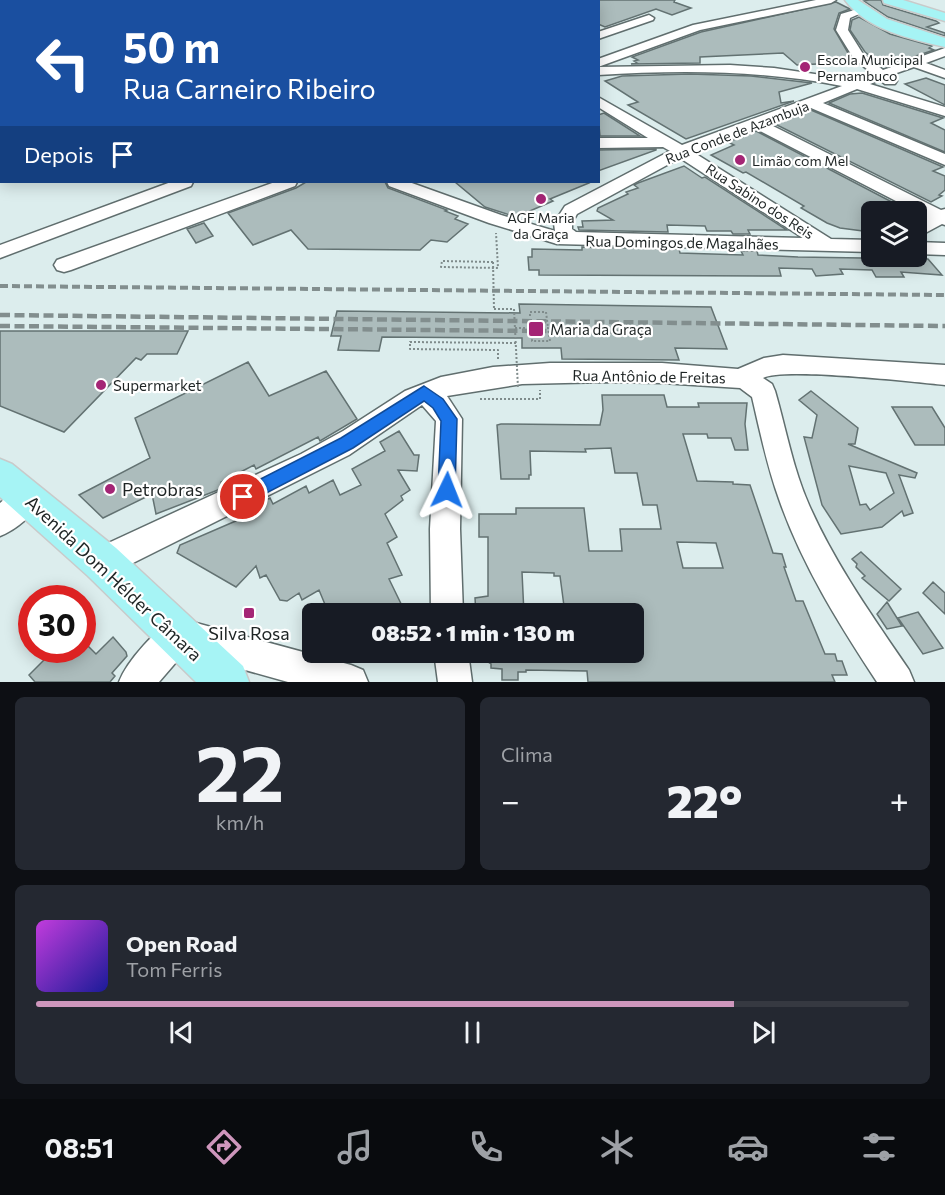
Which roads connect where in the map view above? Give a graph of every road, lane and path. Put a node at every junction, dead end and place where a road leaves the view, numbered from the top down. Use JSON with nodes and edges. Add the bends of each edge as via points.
{"nodes":[{"id":1,"x":831,"y":0,"type":"edge"},
{"id":2,"x":889,"y":0,"type":"edge"},
{"id":3,"x":821,"y":1,"type":"edge"},
{"id":4,"x":856,"y":5,"type":"edge"},
{"id":5,"x":945,"y":17,"type":"edge"},
{"id":6,"x":649,"y":18,"type":"dead end"},
{"id":7,"x":600,"y":35,"type":"edge"},
{"id":8,"x":945,"y":43,"type":"edge"},
{"id":9,"x":945,"y":52,"type":"edge"},
{"id":10,"x":600,"y":62,"type":"edge"},
{"id":11,"x":914,"y":63,"type":"junction"},
{"id":12,"x":600,"y":72,"type":"edge"},
{"id":13,"x":945,"y":74,"type":"edge"},
{"id":14,"x":880,"y":75,"type":"junction"},
{"id":15,"x":856,"y":86,"type":"junction"},
{"id":16,"x":600,"y":103,"type":"edge"},
{"id":17,"x":812,"y":103,"type":"junction"},
{"id":18,"x":929,"y":105,"type":"junction"},
{"id":19,"x":945,"y":112,"type":"edge"},
{"id":20,"x":757,"y":124,"type":"junction"},
{"id":21,"x":600,"y":143,"type":"edge"},
{"id":22,"x":674,"y":146,"type":"junction"},
{"id":23,"x":945,"y":160,"type":"edge"},
{"id":24,"x":182,"y":183,"type":"edge"},
{"id":25,"x":286,"y":183,"type":"edge"},
{"id":26,"x":398,"y":183,"type":"edge"},
{"id":27,"x":943,"y":216,"type":"edge"},
{"id":28,"x":495,"y":219,"type":"junction"},
{"id":29,"x":927,"y":225,"type":"edge"},
{"id":30,"x":574,"y":240,"type":"junction"},
{"id":31,"x":829,"y":246,"type":"junction"},
{"id":32,"x":861,"y":246,"type":"edge"},
{"id":33,"x":927,"y":248,"type":"edge"},
{"id":34,"x":945,"y":249,"type":"edge"},
{"id":35,"x":0,"y":252,"type":"edge"},
{"id":36,"x":64,"y":265,"type":"dead end"},
{"id":37,"x":530,"y":316,"type":"dead end"},
{"id":38,"x":515,"y":328,"type":"junction"},
{"id":39,"x":548,"y":328,"type":"junction"},
{"id":40,"x":532,"y":336,"type":"dead end"},
{"id":41,"x":516,"y":343,"type":"junction"},
{"id":42,"x":945,"y":375,"type":"edge"},
{"id":43,"x":508,"y":382,"type":"junction"},
{"id":44,"x":753,"y":384,"type":"junction"},
{"id":45,"x":540,"y":388,"type":"dead end"},
{"id":46,"x":424,"y":393,"type":"junction"},
{"id":47,"x":449,"y":419,"type":"junction"},
{"id":48,"x":0,"y":475,"type":"edge"},
{"id":49,"x":28,"y":498,"type":"junction"},
{"id":50,"x":0,"y":522,"type":"edge"},
{"id":51,"x":102,"y":562,"type":"junction"},
{"id":52,"x":447,"y":603,"type":"edge"},
{"id":53,"x":178,"y":635,"type":"junction"},
{"id":54,"x":452,"y":663,"type":"edge"},
{"id":55,"x":136,"y":682,"type":"edge"},
{"id":56,"x":227,"y":682,"type":"edge"},
{"id":57,"x":351,"y":682,"type":"edge"},
{"id":58,"x":455,"y":682,"type":"edge"},
{"id":59,"x":897,"y":682,"type":"edge"}],
"edges":[{"from":1,"to":3,"type":"street"},
{"from":2,"to":5,"type":"main road"},
{"from":3,"to":10,"type":"street","via":[[697,27]]},
{"from":4,"to":8,"type":"main road","via":[[885,23]]},
{"from":4,"to":14,"type":"street","via":[[845,16],[842,30],[858,56]]},
{"from":6,"to":7,"type":"street"},
{"from":9,"to":11,"type":"street","name":"Rua Conde de Azambuja"},
{"from":11,"to":13,"type":"street"},
{"from":11,"to":14,"type":"street","name":"Rua Conde de Azambuja"},
{"from":12,"to":15,"type":"street","via":[[737,68]]},
{"from":14,"to":15,"type":"street","name":"Rua Conde de Azambuja"},
{"from":14,"to":18,"type":"street"},
{"from":15,"to":17,"type":"street","name":"Rua Conde de Azambuja"},
{"from":15,"to":18,"type":"street"},
{"from":16,"to":22,"type":"street","name":"Rua Sabino dos Reis"},
{"from":17,"to":20,"type":"street","name":"Rua Conde de Azambuja"},
{"from":17,"to":23,"type":"street"},
{"from":18,"to":19,"type":"street"},
{"from":20,"to":22,"type":"street","name":"Rua Conde de Azambuja"},
{"from":20,"to":27,"type":"street"},
{"from":21,"to":22,"type":"street"},
{"from":22,"to":30,"type":"street","name":"Rua Conde de Azambuja","via":[[571,210],[561,228]]},
{"from":22,"to":31,"type":"street","name":"Rua Sabino dos Reis"},
{"from":24,"to":35,"type":"street"},
{"from":25,"to":36,"type":"street"},
{"from":26,"to":28,"type":"street","name":"Rua Domingos de Magalhães"},
{"from":27,"to":29,"type":"street"},
{"from":28,"to":30,"type":"street","name":"Rua Domingos de Magalhães"},
{"from":28,"to":38,"type":"path","bridge":true,"via":[[498,268],[441,267],[442,261],[493,262],[494,309],[514,309]]},
{"from":30,"to":31,"type":"street","name":"Rua Domingos de Magalhães"},
{"from":31,"to":32,"type":"street","name":"Rua Domingos de Magalhães"},
{"from":33,"to":34,"type":"street"},
{"from":37,"to":39,"type":"path","via":[[530,312],[546,312]]},
{"from":38,"to":39,"type":"path"},
{"from":38,"to":41,"type":"path","bridge":true},
{"from":39,"to":40,"type":"path","via":[[550,341],[532,341]]},
{"from":41,"to":43,"type":"path","bridge":true},
{"from":41,"to":43,"type":"path","via":[[410,342],[410,349],[498,350]]},
{"from":42,"to":44,"type":"street","name":"Rua Antônio de Freitas","via":[[801,365],[760,368]]},
{"from":43,"to":44,"type":"street","name":"Rua Antônio de Freitas","via":[[662,373]]},
{"from":43,"to":46,"type":"street","name":"Rua Antônio de Freitas","via":[[440,387]]},
{"from":44,"to":59,"type":"street","via":[[799,515],[842,599]]},
{"from":45,"to":47,"type":"path","via":[[540,399],[474,400],[459,406]]},
{"from":46,"to":47,"type":"street","via":[[438,403]]},
{"from":46,"to":51,"type":"street","name":"Rua Antônio de Freitas","via":[[347,443],[287,475]]},
{"from":47,"to":52,"type":"street"},
{"from":48,"to":49,"type":"main road","name":"Avenida Dom Hélder Câmara"},
{"from":49,"to":50,"type":"street"},
{"from":49,"to":51,"type":"main road","name":"Avenida Dom Hélder Câmara"},
{"from":51,"to":53,"type":"main road","name":"Avenida Dom Hélder Câmara"},
{"from":53,"to":55,"type":"street"},
{"from":53,"to":56,"type":"main road","name":"Avenida Dom Hélder Câmara"},
{"from":53,"to":57,"type":"street"},
{"from":54,"to":58,"type":"street"}]}
